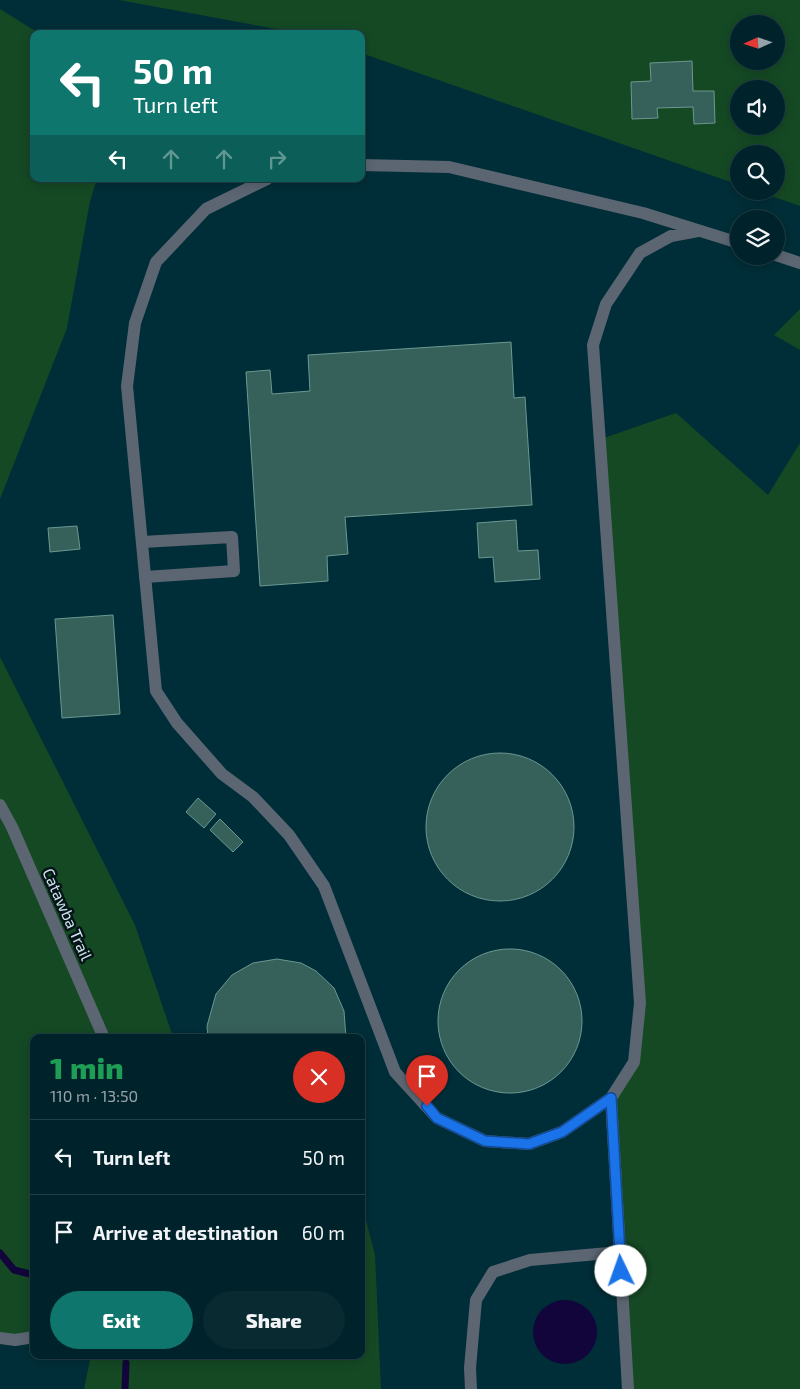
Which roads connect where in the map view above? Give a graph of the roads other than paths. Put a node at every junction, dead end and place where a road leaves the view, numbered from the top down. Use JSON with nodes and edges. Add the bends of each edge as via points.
{"nodes":[{"id":1,"x":365,"y":165,"type":"edge"},
{"id":2,"x":261,"y":182,"type":"edge"},
{"id":3,"x":698,"y":231,"type":"junction"},
{"id":4,"x":730,"y":240,"type":"edge"},
{"id":5,"x":785,"y":258,"type":"edge"},
{"id":6,"x":800,"y":263,"type":"edge"},
{"id":7,"x":142,"y":542,"type":"junction"},
{"id":8,"x":145,"y":577,"type":"junction"},
{"id":9,"x":0,"y":805,"type":"edge"},
{"id":10,"x":102,"y":1034,"type":"edge"},
{"id":11,"x":611,"y":1098,"type":"junction"},
{"id":12,"x":620,"y":1252,"type":"junction"},
{"id":13,"x":0,"y":1338,"type":"edge"},
{"id":14,"x":30,"y":1338,"type":"edge"},
{"id":15,"x":472,"y":1389,"type":"edge"},
{"id":16,"x":628,"y":1389,"type":"edge"}],
"edges":[{"from":1,"to":3,"type":"street","via":[[449,167],[643,213]]},
{"from":2,"to":7,"type":"street","via":[[206,209],[156,262],[136,323],[127,386]]},
{"from":3,"to":4,"type":"street"},
{"from":3,"to":11,"type":"street","via":[[672,236],[640,253],[606,304],[593,345],[640,1003],[634,1062]]},
{"from":5,"to":6,"type":"street"},
{"from":7,"to":8,"type":"street"},
{"from":7,"to":8,"type":"street","via":[[232,537],[234,571]]},
{"from":8,"to":11,"type":"street","via":[[156,692],[177,723],[222,774],[253,797],[288,835],[324,886],[395,1072],[437,1118],[485,1141],[529,1144],[562,1132]]},
{"from":9,"to":10,"type":"street","name":"Catawba Trail"},
{"from":11,"to":12,"type":"street"},
{"from":12,"to":15,"type":"street","via":[[530,1260],[493,1272],[476,1300],[470,1368]]},
{"from":12,"to":16,"type":"street"},
{"from":13,"to":14,"type":"street"}]}
